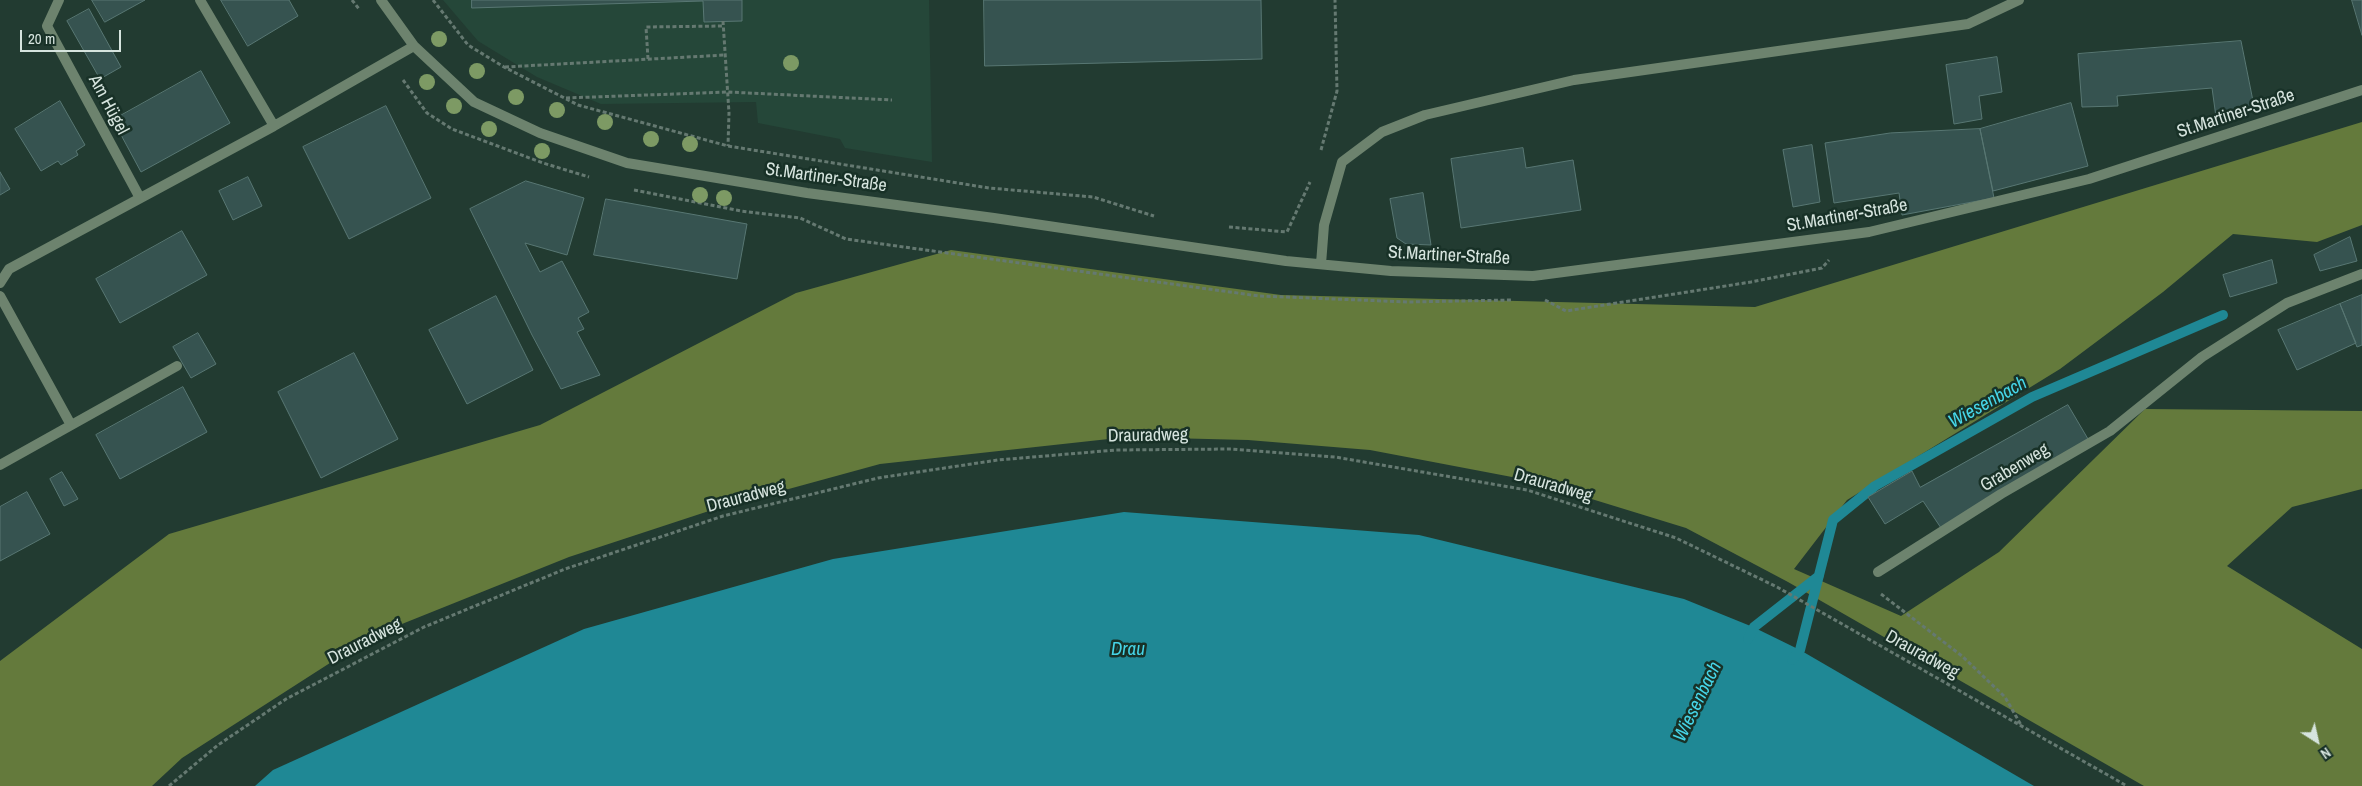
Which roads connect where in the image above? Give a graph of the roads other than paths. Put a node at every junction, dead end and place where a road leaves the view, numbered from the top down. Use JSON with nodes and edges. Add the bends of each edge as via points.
{"nodes":[{"id":1,"x":58,"y":0,"type":"edge"},
{"id":2,"x":200,"y":0,"type":"edge"},
{"id":3,"x":381,"y":0,"type":"edge"},
{"id":4,"x":2019,"y":0,"type":"edge"},
{"id":5,"x":414,"y":46,"type":"junction"},
{"id":6,"x":2362,"y":90,"type":"edge"},
{"id":7,"x":274,"y":126,"type":"junction"},
{"id":8,"x":140,"y":198,"type":"junction"},
{"id":9,"x":1321,"y":264,"type":"junction"},
{"id":10,"x":2362,"y":274,"type":"edge"},
{"id":11,"x":0,"y":283,"type":"edge"},
{"id":12,"x":0,"y":296,"type":"edge"},
{"id":13,"x":176,"y":366,"type":"dead end"},
{"id":14,"x":71,"y":426,"type":"junction"},
{"id":15,"x":0,"y":465,"type":"edge"},
{"id":16,"x":1878,"y":572,"type":"road end"}],
"edges":[{"from":1,"to":8,"type":"street","name":"Am Hügel","via":[[47,26]]},
{"from":2,"to":7,"type":"street"},
{"from":3,"to":5,"type":"street","name":"St.Martiner-Straße"},
{"from":4,"to":9,"type":"street","via":[[1968,24],[1574,80],[1425,115],[1382,132],[1342,162],[1324,225]]},
{"from":5,"to":7,"type":"street"},
{"from":5,"to":9,"type":"street","name":"St.Martiner-Straße","via":[[474,102],[540,133],[628,163],[807,193]]},
{"from":6,"to":9,"type":"street","name":"St.Martiner-Straße","via":[[2089,180],[1869,232],[1533,276],[1391,271]]},
{"from":7,"to":8,"type":"street"},
{"from":8,"to":11,"type":"street","via":[[10,269]]},
{"from":10,"to":16,"type":"street","name":"Grabenweg","via":[[2286,303],[2202,357],[2110,431]]},
{"from":12,"to":14,"type":"street"},
{"from":13,"to":14,"type":"street"},
{"from":14,"to":15,"type":"street"}]}
